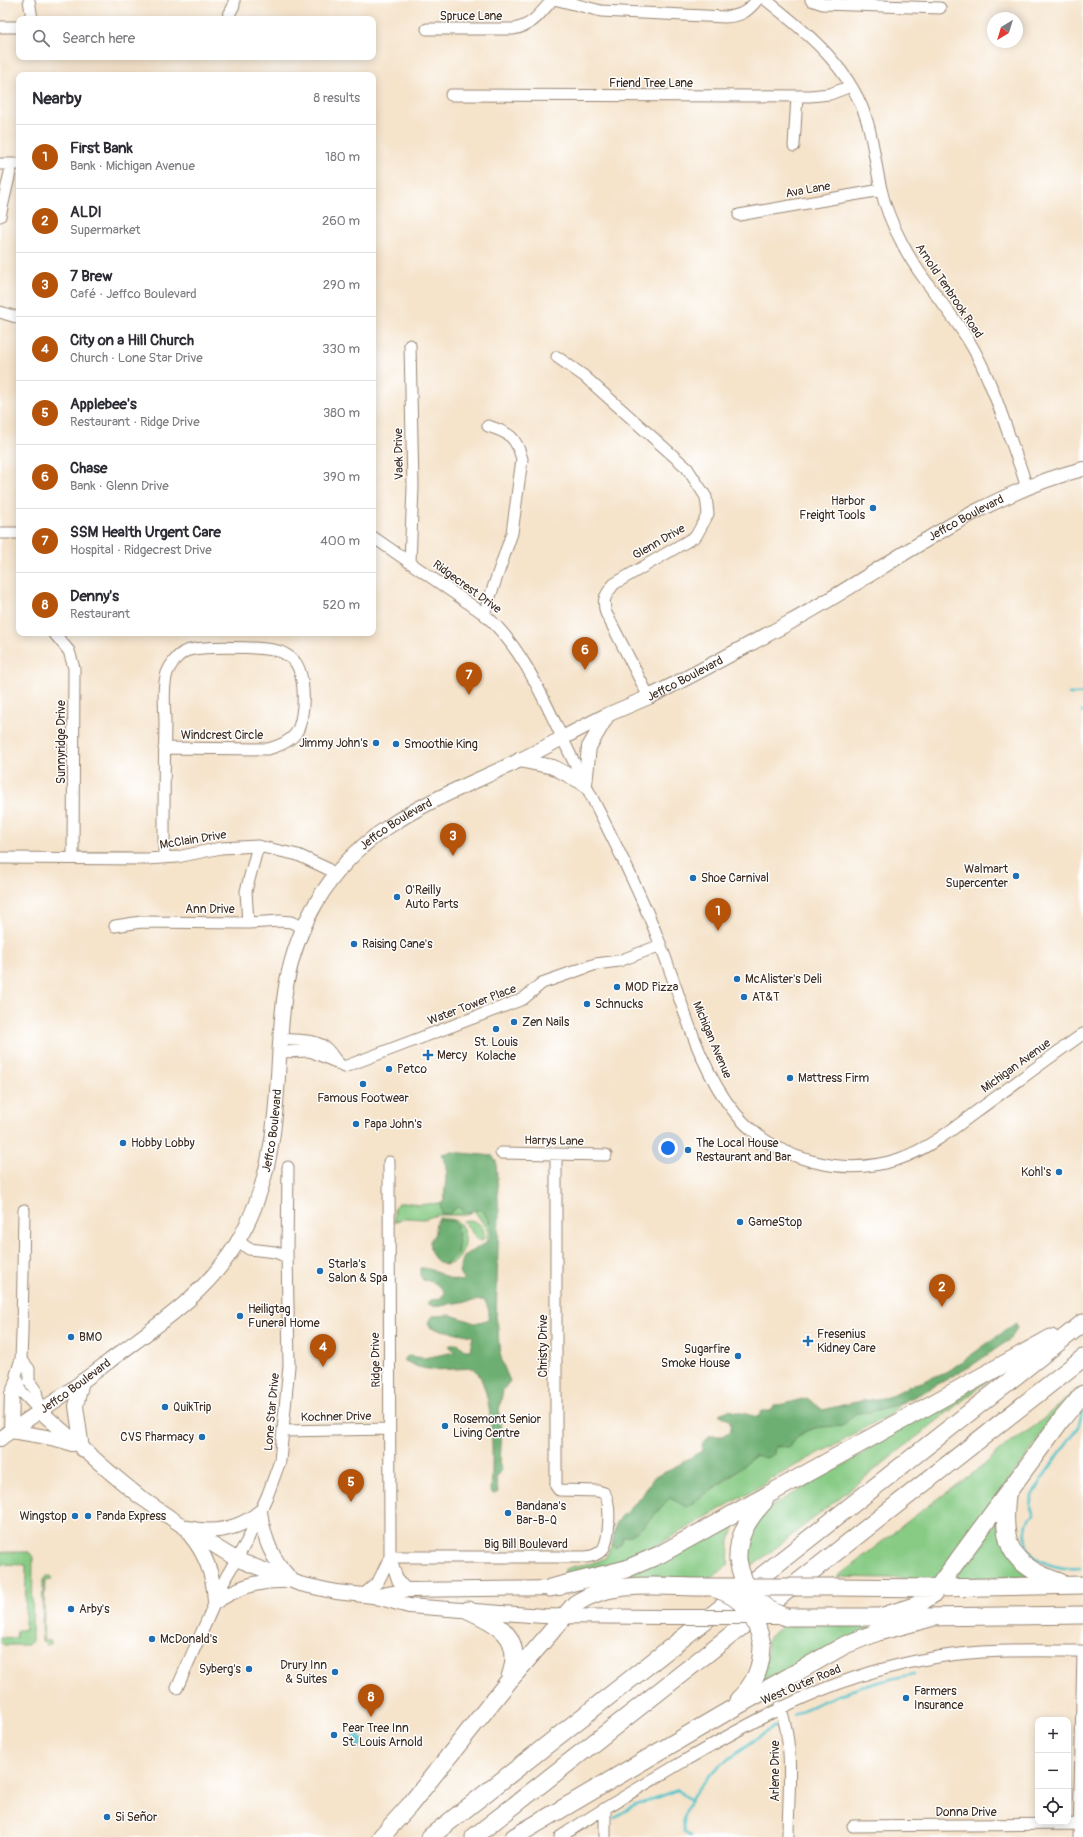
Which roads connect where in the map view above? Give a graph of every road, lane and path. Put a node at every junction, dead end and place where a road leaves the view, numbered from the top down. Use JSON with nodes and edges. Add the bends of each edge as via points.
{"nodes":[{"id":1,"x":29,"y":0,"type":"edge"},
{"id":2,"x":234,"y":0,"type":"edge"},
{"id":3,"x":552,"y":0,"type":"edge"},
{"id":4,"x":558,"y":0,"type":"edge"},
{"id":5,"x":757,"y":0,"type":"edge"},
{"id":6,"x":766,"y":0,"type":"edge"},
{"id":7,"x":811,"y":0,"type":"edge"},
{"id":8,"x":940,"y":8,"type":"dead end"},
{"id":9,"x":32,"y":16,"type":"edge"},
{"id":10,"x":228,"y":16,"type":"edge"},
{"id":11,"x":0,"y":27,"type":"edge"},
{"id":12,"x":16,"y":27,"type":"edge"},
{"id":13,"x":427,"y":29,"type":"dead end"},
{"id":14,"x":851,"y":86,"type":"junction"},
{"id":15,"x":451,"y":95,"type":"dead end"},
{"id":16,"x":797,"y":96,"type":"junction"},
{"id":17,"x":794,"y":146,"type":"dead end"},
{"id":18,"x":0,"y":164,"type":"edge"},
{"id":19,"x":15,"y":164,"type":"edge"},
{"id":20,"x":881,"y":190,"type":"junction"},
{"id":21,"x":739,"y":215,"type":"dead end"},
{"id":22,"x":0,"y":216,"type":"edge"},
{"id":23,"x":0,"y":312,"type":"edge"},
{"id":24,"x":16,"y":317,"type":"edge"},
{"id":25,"x":410,"y":345,"type":"dead end"},
{"id":26,"x":557,"y":356,"type":"dead end"},
{"id":27,"x":488,"y":426,"type":"dead end"},
{"id":28,"x":1083,"y":469,"type":"edge"},
{"id":29,"x":1027,"y":488,"type":"junction"},
{"id":30,"x":0,"y":533,"type":"edge"},
{"id":31,"x":16,"y":533,"type":"edge"},
{"id":32,"x":376,"y":539,"type":"edge"},
{"id":33,"x":410,"y":563,"type":"junction"},
{"id":34,"x":484,"y":614,"type":"junction"},
{"id":35,"x":56,"y":636,"type":"edge"},
{"id":36,"x":649,"y":697,"type":"junction"},
{"id":37,"x":607,"y":715,"type":"junction"},
{"id":38,"x":562,"y":738,"type":"junction"},
{"id":39,"x":164,"y":748,"type":"junction"},
{"id":40,"x":519,"y":760,"type":"junction"},
{"id":41,"x":585,"y":784,"type":"junction"},
{"id":42,"x":258,"y":846,"type":"junction"},
{"id":43,"x":0,"y":858,"type":"edge"},
{"id":44,"x":73,"y":858,"type":"junction"},
{"id":45,"x":164,"y":858,"type":"junction"},
{"id":46,"x":336,"y":875,"type":"junction"},
{"id":47,"x":248,"y":923,"type":"junction"},
{"id":48,"x":115,"y":926,"type":"dead end"},
{"id":49,"x":304,"y":928,"type":"junction"},
{"id":50,"x":661,"y":945,"type":"junction"},
{"id":51,"x":1083,"y":1034,"type":"edge"},
{"id":52,"x":280,"y":1046,"type":"junction"},
{"id":53,"x":501,"y":1153,"type":"dead end"},
{"id":54,"x":556,"y":1154,"type":"junction"},
{"id":55,"x":606,"y":1155,"type":"dead end"},
{"id":56,"x":389,"y":1162,"type":"dead end"},
{"id":57,"x":288,"y":1167,"type":"dead end"},
{"id":58,"x":24,"y":1210,"type":"dead end"},
{"id":59,"x":238,"y":1241,"type":"junction"},
{"id":60,"x":287,"y":1257,"type":"junction"},
{"id":61,"x":1083,"y":1320,"type":"edge"},
{"id":62,"x":1083,"y":1323,"type":"edge"},
{"id":63,"x":1083,"y":1358,"type":"edge"},
{"id":64,"x":21,"y":1359,"type":"junction"},
{"id":65,"x":82,"y":1381,"type":"junction"},
{"id":66,"x":17,"y":1383,"type":"junction"},
{"id":67,"x":1083,"y":1394,"type":"edge"},
{"id":68,"x":40,"y":1411,"type":"junction"},
{"id":69,"x":389,"y":1429,"type":"junction"},
{"id":70,"x":284,"y":1431,"type":"junction"},
{"id":71,"x":5,"y":1435,"type":"edge"},
{"id":72,"x":82,"y":1449,"type":"junction"},
{"id":73,"x":774,"y":1492,"type":"junction"},
{"id":74,"x":604,"y":1493,"type":"joint"},
{"id":75,"x":1007,"y":1495,"type":"junction"},
{"id":76,"x":260,"y":1512,"type":"junction"},
{"id":77,"x":184,"y":1527,"type":"junction"},
{"id":78,"x":390,"y":1557,"type":"junction"},
{"id":79,"x":236,"y":1559,"type":"junction"},
{"id":80,"x":292,"y":1581,"type":"junction"},
{"id":81,"x":1076,"y":1585,"type":"edge"},
{"id":82,"x":616,"y":1587,"type":"junction"},
{"id":83,"x":550,"y":1588,"type":"junction"},
{"id":84,"x":707,"y":1588,"type":"junction"},
{"id":85,"x":747,"y":1588,"type":"junction"},
{"id":86,"x":938,"y":1588,"type":"junction"},
{"id":87,"x":408,"y":1590,"type":"junction"},
{"id":88,"x":367,"y":1596,"type":"junction"},
{"id":89,"x":215,"y":1602,"type":"junction"},
{"id":90,"x":468,"y":1610,"type":"junction"},
{"id":91,"x":1083,"y":1615,"type":"edge"},
{"id":92,"x":562,"y":1617,"type":"junction"},
{"id":93,"x":753,"y":1617,"type":"junction"},
{"id":94,"x":791,"y":1617,"type":"junction"},
{"id":95,"x":934,"y":1617,"type":"junction"},
{"id":96,"x":877,"y":1618,"type":"junction"},
{"id":97,"x":1083,"y":1651,"type":"edge"},
{"id":98,"x":508,"y":1682,"type":"junction"},
{"id":99,"x":176,"y":1688,"type":"dead end"},
{"id":100,"x":780,"y":1707,"type":"junction"},
{"id":101,"x":723,"y":1714,"type":"junction"},
{"id":102,"x":605,"y":1809,"type":"junction"},
{"id":103,"x":1079,"y":1824,"type":"junction"},
{"id":104,"x":854,"y":1826,"type":"dead end"},
{"id":105,"x":381,"y":1837,"type":"edge"},
{"id":106,"x":430,"y":1837,"type":"edge"},
{"id":107,"x":474,"y":1837,"type":"edge"},
{"id":108,"x":514,"y":1837,"type":"edge"},
{"id":109,"x":560,"y":1837,"type":"edge"},
{"id":110,"x":605,"y":1837,"type":"edge"},
{"id":111,"x":788,"y":1837,"type":"edge"},
{"id":112,"x":1079,"y":1837,"type":"edge"}],
"edges":[{"from":1,"to":9,"type":"street"},
{"from":2,"to":10,"type":"street"},
{"from":3,"to":13,"type":"street","name":"Spruce Lane","via":[[525,27]]},
{"from":4,"to":5,"type":"street","via":[[601,11],[725,17],[743,14]]},
{"from":6,"to":14,"type":"street","name":"Arnold Tenbrook Road","via":[[825,50]]},
{"from":7,"to":8,"type":"street","via":[[823,4]]},
{"from":11,"to":12,"type":"street"},
{"from":14,"to":16,"type":"street","name":"Friend Tree Lane","via":[[830,94]]},
{"from":14,"to":20,"type":"street","name":"Arnold Tenbrook Road","via":[[867,122]]},
{"from":15,"to":16,"type":"street","name":"Friend Tree Lane"},
{"from":16,"to":17,"type":"street"},
{"from":18,"to":19,"type":"street"},
{"from":19,"to":22,"type":"street"},
{"from":20,"to":21,"type":"street","name":"Ava Lane"},
{"from":20,"to":29,"type":"street","name":"Arnold Tenbrook Road","via":[[897,234],[909,257],[978,358]]},
{"from":23,"to":24,"type":"street"},
{"from":25,"to":33,"type":"street","name":"Vaek Drive","via":[[413,488]]},
{"from":26,"to":36,"type":"street","name":"Glenn Drive","via":[[584,376],[687,468],[706,497],[708,514],[696,536],[614,584],[603,602],[614,630]]},
{"from":27,"to":34,"type":"street","via":[[512,436],[519,447],[522,459],[512,533]]},
{"from":28,"to":29,"type":"main road","name":"Jeffco Boulevard","via":[[1038,482]]},
{"from":29,"to":36,"type":"main road","name":"Jeffco Boulevard","via":[[972,513],[790,622]]},
{"from":30,"to":31,"type":"street"},
{"from":32,"to":33,"type":"street","name":"Ridgecrest Drive"},
{"from":33,"to":34,"type":"street","name":"Ridgecrest Drive"},
{"from":34,"to":38,"type":"street","name":"Ridgecrest Drive","via":[[501,628],[512,643]]},
{"from":35,"to":44,"type":"street","name":"Sunnyridge Drive","via":[[69,652],[74,668]]},
{"from":36,"to":37,"type":"main road","name":"Jeffco Boulevard"},
{"from":37,"to":38,"type":"main road","name":"Jeffco Boulevard"},
{"from":37,"to":41,"type":"main road","via":[[588,748]]},
{"from":38,"to":40,"type":"main road","name":"Jeffco Boulevard"},
{"from":38,"to":41,"type":"street","name":"Michigan Avenue"},
{"from":39,"to":39,"type":"street","name":"Windcrest Circle","via":[[268,748],[288,741],[296,733],[301,720],[303,694],[299,669],[292,658],[280,651],[264,649],[202,648],[178,656],[167,672],[165,683]]},
{"from":39,"to":45,"type":"street","name":"Windcrest Circle"},
{"from":40,"to":41,"type":"main road","via":[[553,768]]},
{"from":40,"to":46,"type":"main road","name":"Jeffco Boulevard","via":[[396,822],[361,848]]},
{"from":41,"to":50,"type":"street","name":"Michigan Avenue","via":[[617,845]]},
{"from":42,"to":45,"type":"street","name":"McClain Drive","via":[[221,848]]},
{"from":42,"to":46,"type":"street","name":"McClain Drive","via":[[298,855]]},
{"from":42,"to":47,"type":"street","via":[[246,891]]},
{"from":43,"to":44,"type":"street","name":"McClain Drive"},
{"from":44,"to":45,"type":"street","name":"McClain Drive"},
{"from":46,"to":49,"type":"main road","name":"Jeffco Boulevard","via":[[316,903]]},
{"from":47,"to":48,"type":"street","name":"Ann Drive","via":[[141,922]]},
{"from":47,"to":49,"type":"street","name":"Ann Drive","via":[[286,921]]},
{"from":49,"to":52,"type":"main road","name":"Jeffco Boulevard","via":[[285,984]]},
{"from":50,"to":51,"type":"street","name":"Michigan Avenue","via":[[696,1040],[729,1105],[748,1126],[766,1140],[794,1156],[819,1163],[842,1167],[868,1165],[893,1161],[909,1155],[940,1138]]},
{"from":50,"to":52,"type":"street","name":"Water Tower Place","via":[[619,961],[596,964],[542,983],[523,999],[344,1067],[310,1052]]},
{"from":52,"to":59,"type":"main road","name":"Jeffco Boulevard","via":[[269,1162],[257,1201]]},
{"from":53,"to":54,"type":"street","name":"Harrys Lane"},
{"from":54,"to":55,"type":"street","name":"Harrys Lane"},
{"from":54,"to":74,"type":"street","name":"Christy Drive","via":[[556,1486],[559,1490]]},
{"from":56,"to":69,"type":"street","name":"Ridge Drive"},
{"from":57,"to":60,"type":"street","name":"Lone Star Drive"},
{"from":58,"to":64,"type":"street"},
{"from":59,"to":60,"type":"street","via":[[249,1248],[275,1252]]},
{"from":59,"to":65,"type":"main road","name":"Jeffco Boulevard","via":[[203,1286],[172,1315]]},
{"from":60,"to":70,"type":"street","name":"Lone Star Drive","via":[[289,1366]]},
{"from":61,"to":73,"type":"highway"},
{"from":62,"to":106,"type":"highway"},
{"from":63,"to":107,"type":"highway"},
{"from":64,"to":66,"type":"street","via":[[16,1375]]},
{"from":64,"to":68,"type":"street","via":[[29,1369],[30,1381],[36,1391]]},
{"from":65,"to":68,"type":"main road","name":"Jeffco Boulevard"},
{"from":65,"to":72,"type":"main road","via":[[76,1406]]},
{"from":66,"to":68,"type":"street","via":[[26,1398]]},
{"from":66,"to":71,"type":"main road","via":[[12,1394]]},
{"from":67,"to":75,"type":"highway"},
{"from":68,"to":71,"type":"main road","name":"Jeffco Boulevard"},
{"from":68,"to":72,"type":"main road"},
{"from":69,"to":70,"type":"street","name":"Kochner Drive"},
{"from":69,"to":78,"type":"street","name":"Ridge Drive"},
{"from":70,"to":76,"type":"street","name":"Lone Star Drive","via":[[278,1470]]},
{"from":71,"to":72,"type":"main road","via":[[57,1438]]},
{"from":72,"to":77,"type":"main road","via":[[140,1497]]},
{"from":73,"to":83,"type":"highway","via":[[644,1563]]},
{"from":73,"to":85,"type":"highway","bridge":true,"via":[[743,1529],[738,1560]]},
{"from":74,"to":78,"type":"street","name":"Big Bill Boulevard","via":[[608,1499],[607,1538],[600,1552],[591,1556]]},
{"from":75,"to":81,"type":"highway","via":[[1004,1525],[1009,1545],[1016,1556],[1034,1572]]},
{"from":75,"to":86,"type":"highway"},
{"from":76,"to":77,"type":"main road","via":[[243,1524],[228,1529],[205,1531]]},
{"from":76,"to":79,"type":"street","name":"Lone Star Drive"},
{"from":76,"to":80,"type":"main road","via":[[263,1531],[272,1556]]},
{"from":77,"to":79,"type":"main road"},
{"from":77,"to":89,"type":"main road","via":[[202,1553],[212,1578]]},
{"from":78,"to":87,"type":"street","name":"Ridge Drive","via":[[398,1581]]},
{"from":78,"to":88,"type":"street","name":"Ridge Drive","via":[[378,1582]]},
{"from":79,"to":80,"type":"main road"},
{"from":79,"to":89,"type":"street","name":"Lone Star Drive"},
{"from":80,"to":88,"type":"main road","via":[[321,1589]]},
{"from":80,"to":89,"type":"main road","via":[[254,1584],[240,1588]]},
{"from":81,"to":86,"type":"highway"},
{"from":82,"to":83,"type":"main road"},
{"from":82,"to":84,"type":"highway"},
{"from":82,"to":92,"type":"highway","via":[[581,1600]]},
{"from":83,"to":87,"type":"main road"},
{"from":84,"to":85,"type":"highway","bridge":true},
{"from":84,"to":93,"type":"highway","bridge":true,"via":[[734,1597]]},
{"from":85,"to":86,"type":"highway","bridge":true},
{"from":85,"to":94,"type":"highway","bridge":true,"via":[[769,1611]]},
{"from":86,"to":96,"type":"highway","via":[[917,1605]]},
{"from":87,"to":88,"type":"main road"},
{"from":88,"to":90,"type":"main road","via":[[408,1606]]},
{"from":89,"to":99,"type":"street","name":"Lone Star Drive"},
{"from":90,"to":92,"type":"main road"},
{"from":90,"to":98,"type":"highway","via":[[495,1623],[506,1632],[512,1643],[513,1667]]},
{"from":91,"to":95,"type":"highway"},
{"from":92,"to":93,"type":"main road","bridge":true},
{"from":92,"to":98,"type":"highway"},
{"from":93,"to":94,"type":"main road","bridge":true},
{"from":93,"to":101,"type":"highway","bridge":true,"via":[[759,1629],[762,1657],[754,1681]]},
{"from":94,"to":96,"type":"highway"},
{"from":95,"to":96,"type":"highway"},
{"from":95,"to":101,"type":"highway","via":[[878,1632],[845,1645]]},
{"from":97,"to":100,"type":"street","name":"West Outer Road","via":[[996,1652],[927,1659],[851,1678]]},
{"from":97,"to":103,"type":"street"},
{"from":98,"to":105,"type":"highway","via":[[409,1806]]},
{"from":100,"to":102,"type":"street","name":"West Outer Road"},
{"from":100,"to":111,"type":"street","name":"Arlene Drive","via":[[786,1722],[788,1740]]},
{"from":101,"to":108,"type":"highway"},
{"from":102,"to":109,"type":"street","name":"West Outer Road"},
{"from":102,"to":110,"type":"street"},
{"from":103,"to":104,"type":"street","name":"Donna Drive"},
{"from":103,"to":112,"type":"street"}]}
